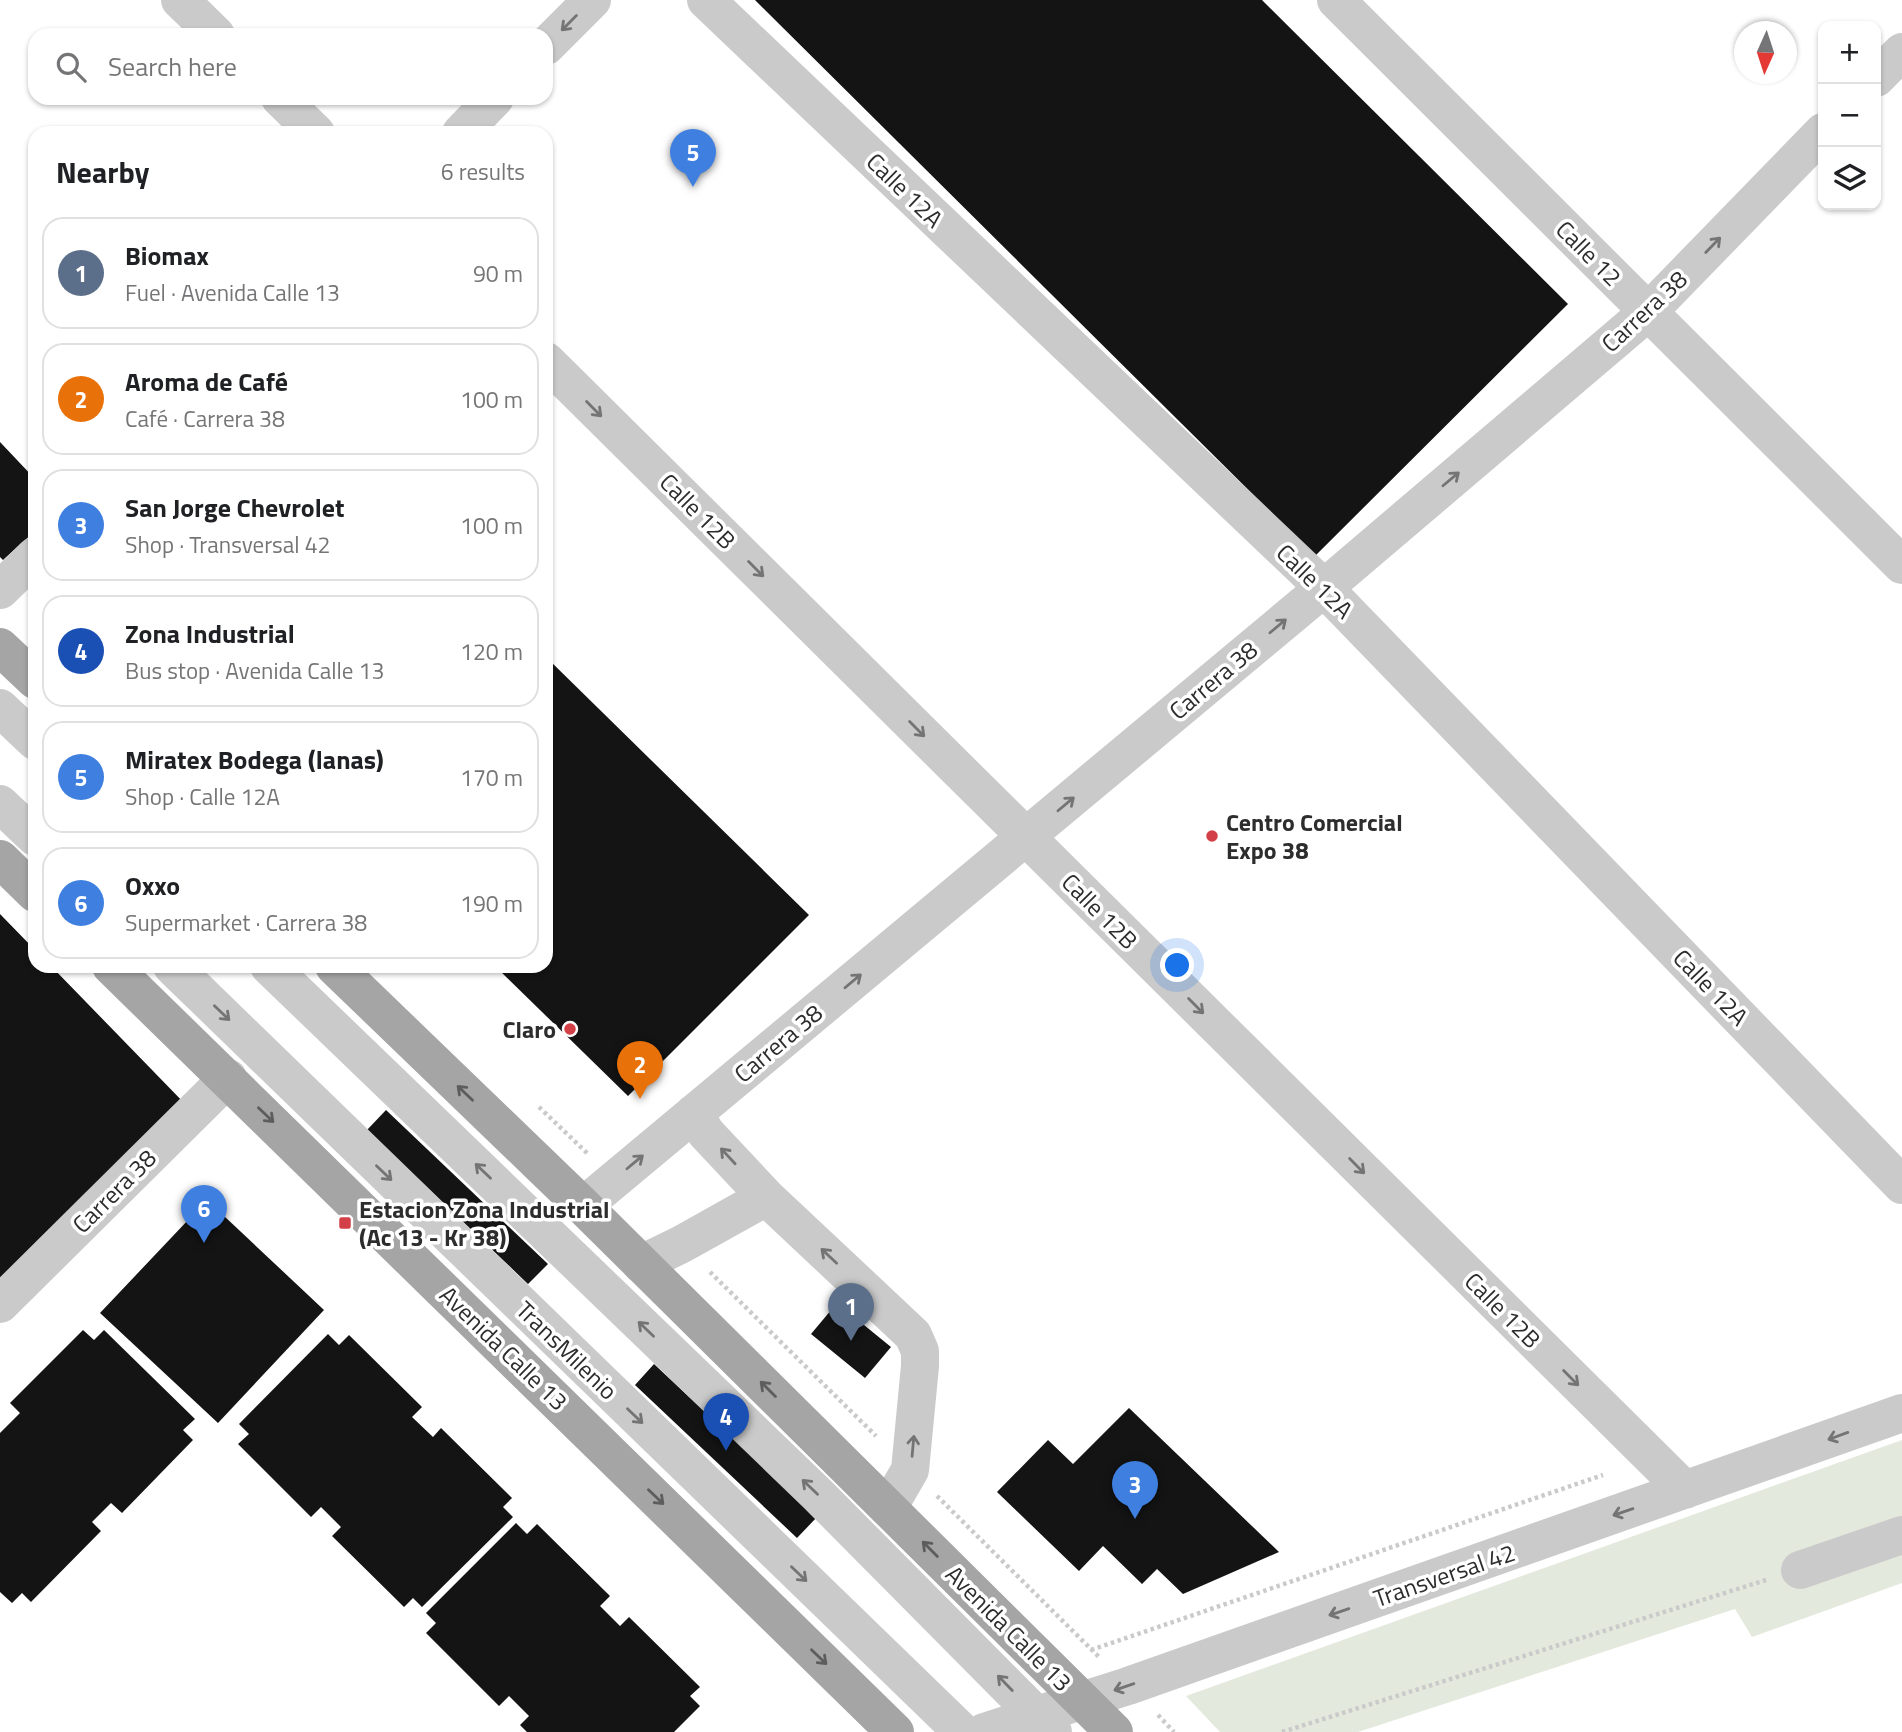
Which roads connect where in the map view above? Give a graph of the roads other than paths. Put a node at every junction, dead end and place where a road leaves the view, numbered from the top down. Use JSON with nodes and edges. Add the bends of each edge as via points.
{"nodes":[{"id":1,"x":180,"y":0,"type":"edge"},
{"id":2,"x":592,"y":0,"type":"edge"},
{"id":3,"x":706,"y":0,"type":"edge"},
{"id":4,"x":1336,"y":0,"type":"edge"},
{"id":5,"x":209,"y":28,"type":"edge"},
{"id":6,"x":553,"y":39,"type":"edge"},
{"id":7,"x":1902,"y":52,"type":"edge"},
{"id":8,"x":1881,"y":73,"type":"edge"},
{"id":9,"x":287,"y":105,"type":"edge"},
{"id":10,"x":488,"y":105,"type":"edge"},
{"id":11,"x":309,"y":126,"type":"edge"},
{"id":12,"x":468,"y":126,"type":"edge"},
{"id":13,"x":1818,"y":137,"type":"edge"},
{"id":14,"x":1648,"y":312,"type":"junction"},
{"id":15,"x":553,"y":367,"type":"edge"},
{"id":16,"x":28,"y":563,"type":"edge"},
{"id":17,"x":1902,"y":565,"type":"edge"},
{"id":18,"x":1324,"y":588,"type":"junction"},
{"id":19,"x":0,"y":590,"type":"edge"},
{"id":20,"x":0,"y":646,"type":"edge"},
{"id":21,"x":28,"y":673,"type":"edge"},
{"id":22,"x":0,"y":708,"type":"edge"},
{"id":23,"x":28,"y":734,"type":"edge"},
{"id":24,"x":0,"y":804,"type":"edge"},
{"id":25,"x":28,"y":830,"type":"edge"},
{"id":26,"x":1026,"y":837,"type":"junction"},
{"id":27,"x":0,"y":859,"type":"edge"},
{"id":28,"x":28,"y":886,"type":"edge"},
{"id":29,"x":118,"y":973,"type":"edge"},
{"id":30,"x":179,"y":973,"type":"edge"},
{"id":31,"x":276,"y":973,"type":"edge"},
{"id":32,"x":341,"y":973,"type":"edge"},
{"id":33,"x":228,"y":1078,"type":"junction"},
{"id":34,"x":694,"y":1114,"type":"junction"},
{"id":35,"x":1902,"y":1185,"type":"edge"},
{"id":36,"x":766,"y":1197,"type":"junction"},
{"id":37,"x":583,"y":1206,"type":"junction"},
{"id":38,"x":641,"y":1264,"type":"junction"},
{"id":39,"x":0,"y":1304,"type":"edge"},
{"id":40,"x":1902,"y":1413,"type":"edge"},
{"id":41,"x":1685,"y":1490,"type":"junction"},
{"id":42,"x":887,"y":1507,"type":"junction"},
{"id":43,"x":1902,"y":1535,"type":"edge"},
{"id":44,"x":1800,"y":1570,"type":"road end"},
{"id":45,"x":1083,"y":1700,"type":"junction"},
{"id":46,"x":1044,"y":1724,"type":"edge"},
{"id":47,"x":895,"y":1732,"type":"edge"},
{"id":48,"x":962,"y":1732,"type":"edge"},
{"id":49,"x":984,"y":1732,"type":"edge"},
{"id":50,"x":1114,"y":1732,"type":"edge"}],
"edges":[{"from":1,"to":5,"type":"street"},
{"from":2,"to":6,"type":"street","one_way":true},
{"from":3,"to":18,"type":"street","name":"Calle 12A"},
{"from":4,"to":14,"type":"street","name":"Calle 12"},
{"from":7,"to":8,"type":"street"},
{"from":9,"to":11,"type":"street"},
{"from":10,"to":12,"type":"street"},
{"from":14,"to":13,"type":"street","name":"Carrera 38","one_way":true},
{"from":14,"to":17,"type":"street","name":"Calle 12"},
{"from":18,"to":14,"type":"street","name":"Carrera 38","one_way":true},
{"from":15,"to":26,"type":"street","name":"Calle 12B","one_way":true},
{"from":16,"to":19,"type":"street"},
{"from":26,"to":18,"type":"street","name":"Carrera 38","one_way":true},
{"from":18,"to":35,"type":"street","name":"Calle 12A"},
{"from":20,"to":21,"type":"main road"},
{"from":22,"to":23,"type":"street"},
{"from":24,"to":25,"type":"street"},
{"from":34,"to":26,"type":"street","name":"Carrera 38","one_way":true},
{"from":26,"to":41,"type":"street","name":"Calle 12B","one_way":true},
{"from":27,"to":28,"type":"main road"},
{"from":29,"to":33,"type":"main road","name":"Avenida Calle 13"},
{"from":30,"to":48,"type":"street","name":"TransMilenio","one_way":true},
{"from":46,"to":31,"type":"street","one_way":true,"via":[[818,1495]]},
{"from":37,"to":32,"type":"main road","name":"Avenida Calle 13","one_way":true},
{"from":33,"to":39,"type":"street","name":"Carrera 38"},
{"from":33,"to":47,"type":"main road","name":"Avenida Calle 13","one_way":true},
{"from":36,"to":34,"type":"street","one_way":true},
{"from":37,"to":34,"type":"street","name":"Carrera 38","one_way":true},
{"from":36,"to":38,"type":"street"},
{"from":42,"to":36,"type":"street","one_way":true,"via":[[910,1470],[920,1351],[913,1335]]},
{"from":37,"to":38,"type":"main road","name":"Avenida Calle 13"},
{"from":42,"to":38,"type":"main road","name":"Avenida Calle 13","one_way":true},
{"from":40,"to":41,"type":"street","name":"Transversal 42","one_way":true},
{"from":41,"to":45,"type":"street","name":"Transversal 42","one_way":true},
{"from":45,"to":42,"type":"main road","name":"Avenida Calle 13","one_way":true},
{"from":43,"to":44,"type":"street"},
{"from":45,"to":46,"type":"street","name":"Transversal 42"},
{"from":45,"to":50,"type":"main road","name":"Avenida Calle 13"},
{"from":46,"to":49,"type":"street","name":"Transversal 42"}]}
